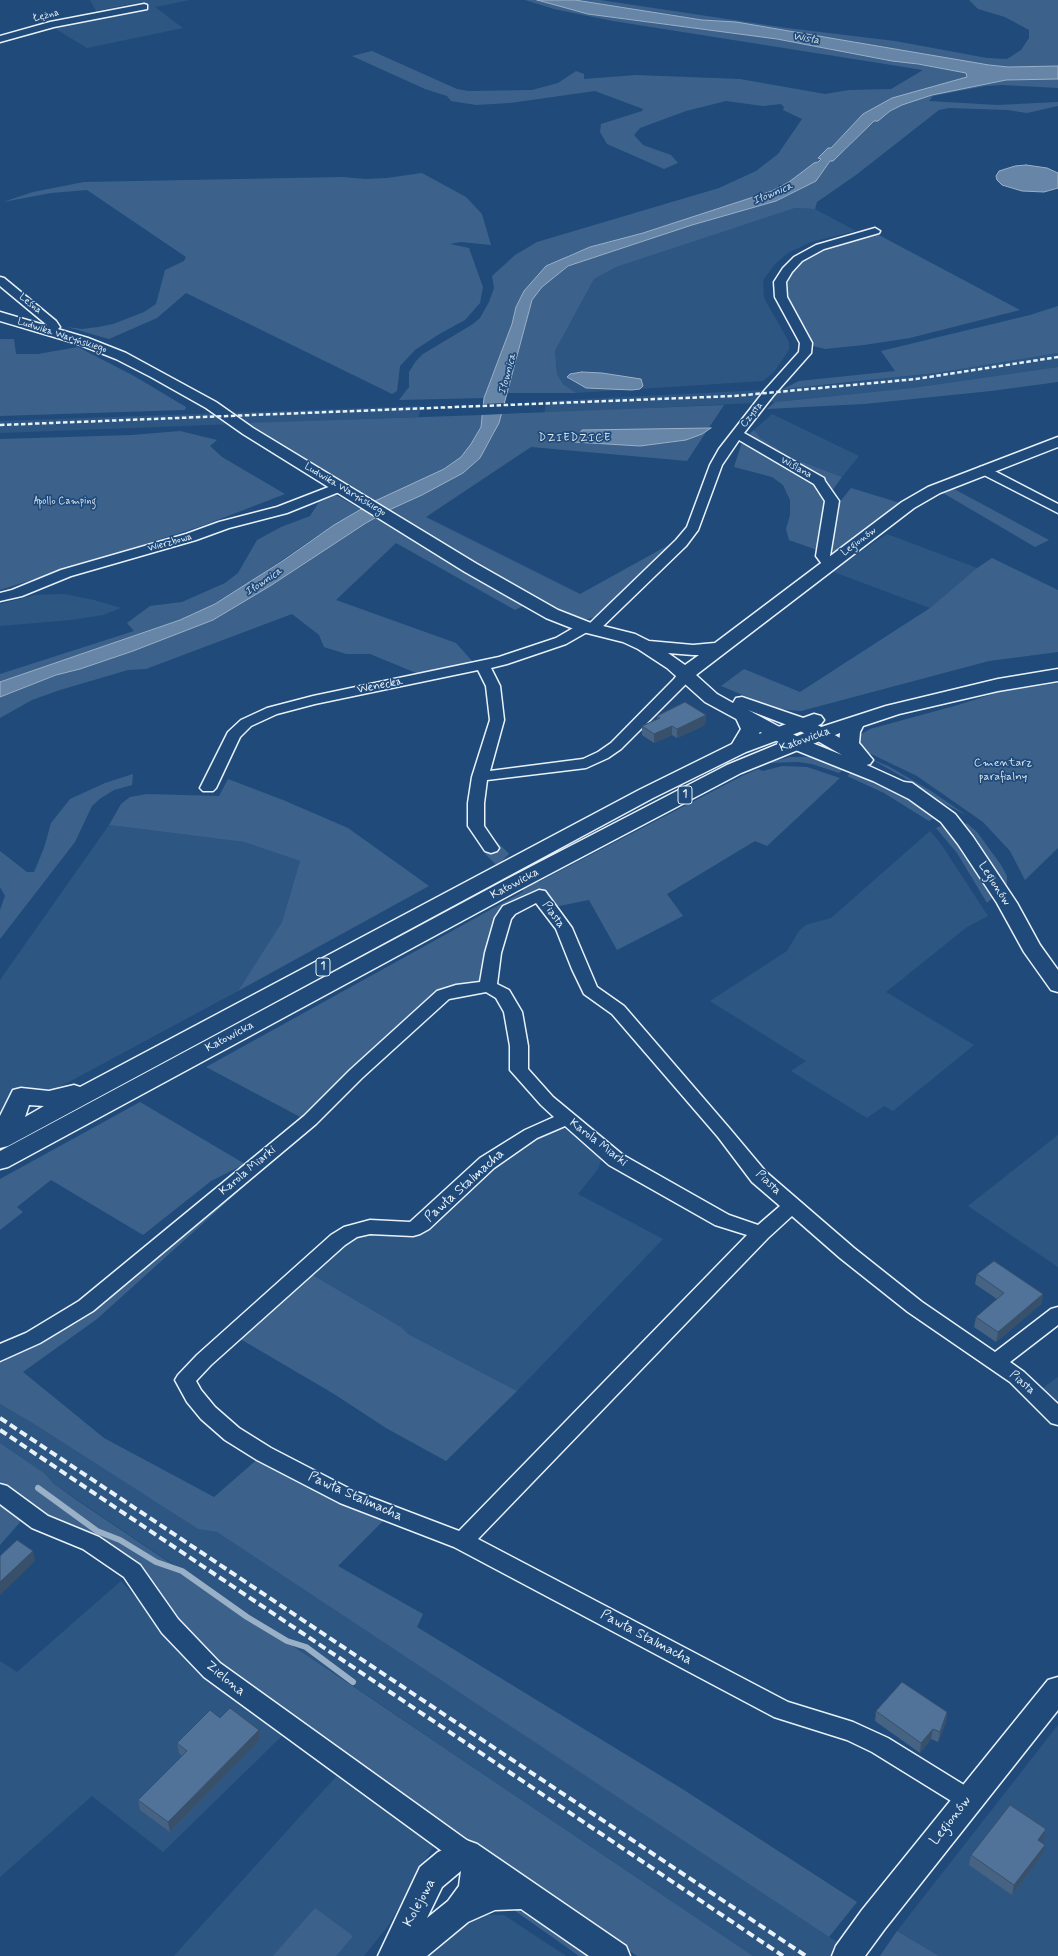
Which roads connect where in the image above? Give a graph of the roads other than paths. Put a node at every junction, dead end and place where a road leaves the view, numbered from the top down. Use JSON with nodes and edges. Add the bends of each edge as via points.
{"nodes":[{"id":1,"x":144,"y":7,"type":"dead end"},
{"id":2,"x":0,"y":39,"type":"edge"},
{"id":3,"x":876,"y":231,"type":"dead end"},
{"id":4,"x":0,"y":280,"type":"edge"},
{"id":5,"x":0,"y":316,"type":"edge"},
{"id":6,"x":50,"y":330,"type":"junction"},
{"id":7,"x":737,"y":434,"type":"junction"},
{"id":8,"x":1058,"y":442,"type":"edge"},
{"id":9,"x":985,"y":470,"type":"junction"},
{"id":10,"x":339,"y":487,"type":"junction"},
{"id":11,"x":1058,"y":509,"type":"edge"},
{"id":12,"x":830,"y":564,"type":"junction"},
{"id":13,"x":0,"y":597,"type":"edge"},
{"id":14,"x":589,"y":628,"type":"junction"},
{"id":15,"x":644,"y":645,"type":"junction"},
{"id":16,"x":718,"y":648,"type":"junction"},
{"id":17,"x":1058,"y":662,"type":"edge"},
{"id":18,"x":483,"y":665,"type":"junction"},
{"id":19,"x":1058,"y":675,"type":"edge"},
{"id":20,"x":687,"y":676,"type":"junction"},
{"id":21,"x":745,"y":716,"type":"junction"},
{"id":22,"x":856,"y":722,"type":"junction"},
{"id":23,"x":791,"y":734,"type":"junction"},
{"id":24,"x":818,"y":734,"type":"junction"},
{"id":25,"x":739,"y":748,"type":"junction"},
{"id":26,"x":863,"y":760,"type":"junction"},
{"id":27,"x":480,"y":777,"type":"junction"},
{"id":28,"x":208,"y":788,"type":"dead end"},
{"id":29,"x":916,"y":795,"type":"junction"},
{"id":30,"x":491,"y":848,"type":"tunnel mouth"},
{"id":31,"x":1058,"y":985,"type":"edge"},
{"id":32,"x":488,"y":986,"type":"junction"},
{"id":33,"x":111,"y":1081,"type":"junction"},
{"id":34,"x":566,"y":1118,"type":"junction"},
{"id":35,"x":0,"y":1131,"type":"edge"},
{"id":36,"x":0,"y":1140,"type":"edge"},
{"id":37,"x":0,"y":1161,"type":"edge"},
{"id":38,"x":792,"y":1206,"type":"junction"},
{"id":39,"x":762,"y":1233,"type":"junction"},
{"id":40,"x":1058,"y":1314,"type":"edge"},
{"id":41,"x":0,"y":1353,"type":"edge"},
{"id":42,"x":996,"y":1362,"type":"junction"},
{"id":43,"x":1058,"y":1417,"type":"edge"},
{"id":44,"x":0,"y":1492,"type":"edge"},
{"id":45,"x":462,"y":1541,"type":"junction"},
{"id":46,"x":1058,"y":1689,"type":"edge"},
{"id":47,"x":968,"y":1800,"type":"junction"},
{"id":48,"x":472,"y":1858,"type":"junction"},
{"id":49,"x":527,"y":1895,"type":"junction"},
{"id":50,"x":458,"y":1911,"type":"junction"},
{"id":51,"x":393,"y":1956,"type":"edge"},
{"id":52,"x":404,"y":1956,"type":"edge"},
{"id":53,"x":615,"y":1956,"type":"edge"},
{"id":54,"x":848,"y":1956,"type":"edge"}],
"edges":[{"from":1,"to":2,"type":"street","name":"Łężna","via":[[53,24]]},
{"from":3,"to":7,"type":"street","name":"Czysta","via":[[820,247],[798,259],[787,270],[780,282],[781,297],[806,343],[805,353]]},
{"from":4,"to":6,"type":"street","name":"Leśna","via":[[52,323],[54,327]]},
{"from":5,"to":6,"type":"street","name":"Ludwika Waryńskiego"},
{"from":6,"to":10,"type":"street","name":"Ludwika Waryńskiego","via":[[121,356],[156,374],[216,408],[248,431]]},
{"from":7,"to":12,"type":"street","name":"Wiślana","via":[[819,481],[832,500],[823,556]]},
{"from":7,"to":14,"type":"street","name":"Czysta","via":[[716,465],[693,527],[681,543]]},
{"from":8,"to":9,"type":"street","name":"Legionów"},
{"from":9,"to":11,"type":"street"},
{"from":9,"to":12,"type":"street","name":"Legionów","via":[[934,490],[908,505]]},
{"from":10,"to":13,"type":"street","name":"Wierzbowa","via":[[282,510],[61,574],[17,593]]},
{"from":10,"to":14,"type":"street","name":"Ludwika Waryńskiego","via":[[546,610]]},
{"from":12,"to":16,"type":"street","name":"Legionów"},
{"from":14,"to":15,"type":"street","name":"Ludwika Waryńskiego","via":[[629,638]]},
{"from":14,"to":18,"type":"street","name":"Wenecka","via":[[520,655]]},
{"from":15,"to":16,"type":"street","via":[[693,650]]},
{"from":15,"to":20,"type":"street","name":"Ludwika Waryńskiego"},
{"from":16,"to":20,"type":"street","name":"Legionów"},
{"from":17,"to":23,"type":"main road","name":"Katowicka","number":"1","via":[[987,673],[913,690]]},
{"from":18,"to":27,"type":"street","via":[[493,686],[497,720]]},
{"from":18,"to":28,"type":"street","name":"Wenecka","via":[[313,700],[272,711],[246,724],[233,735]]},
{"from":19,"to":22,"type":"main road","name":"Katowicka","number":"1","via":[[961,693]]},
{"from":20,"to":21,"type":"street","name":"Legionów","via":[[711,698]]},
{"from":20,"to":23,"type":"street","name":"Legionów","via":[[756,708]]},
{"from":20,"to":27,"type":"street","via":[[616,746],[603,755],[586,763]]},
{"from":21,"to":23,"type":"street","name":"Legionów"},
{"from":21,"to":25,"type":"main road","via":[[751,729]]},
{"from":22,"to":24,"type":"main road","name":"Katowicka","number":"1"},
{"from":22,"to":26,"type":"main road","via":[[850,732],[849,744]]},
{"from":23,"to":24,"type":"main road","name":"Katowicka","number":"1"},
{"from":23,"to":25,"type":"main road","name":"Katowicka","number":"1"},
{"from":23,"to":29,"type":"street","name":"Legionów"},
{"from":23,"to":37,"type":"main road","name":"Katowicka","number":"1","via":[[734,769]]},
{"from":24,"to":26,"type":"street","name":"Legionów"},
{"from":25,"to":33,"type":"main road","name":"Katowicka","number":"1","via":[[560,840]]},
{"from":26,"to":29,"type":"street","name":"Legionów"},
{"from":27,"to":30,"type":"street","via":[[476,826]]},
{"from":29,"to":31,"type":"street","name":"Legionów","via":[[948,818],[966,841]]},
{"from":32,"to":34,"type":"street","name":"Karola Miarki","via":[[503,994],[513,1012],[519,1046],[519,1070]]},
{"from":32,"to":38,"type":"street","name":"Piasta","via":[[493,953],[503,918],[510,910],[538,895],[564,928],[590,990],[618,1010],[759,1177]]},
{"from":32,"to":41,"type":"street","name":"Karola Miarki","via":[[443,995],[356,1074],[310,1120],[86,1306],[33,1338]]},
{"from":33,"to":35,"type":"main road","via":[[49,1099],[21,1096],[14,1115]]},
{"from":33,"to":36,"type":"main road","name":"Katowicka","number":"1"},
{"from":34,"to":39,"type":"street","name":"Karola Miarki","via":[[616,1160],[722,1220]]},
{"from":34,"to":45,"type":"street","name":"Pawła Stalmacha","via":[[531,1134],[493,1158],[422,1224],[413,1229],[370,1227],[352,1232],[338,1240],[204,1360],[186,1380],[194,1396],[208,1413],[232,1434],[264,1454],[347,1497]]},
{"from":38,"to":39,"type":"street"},
{"from":38,"to":42,"type":"street","name":"Piasta","via":[[915,1307]]},
{"from":39,"to":45,"type":"street"},
{"from":40,"to":42,"type":"street"},
{"from":42,"to":43,"type":"street","name":"Piasta","via":[[1017,1377]]},
{"from":44,"to":48,"type":"street","name":"Zielona","via":[[40,1522],[90,1543],[132,1571],[170,1626],[212,1670]]},
{"from":45,"to":47,"type":"street","name":"Pawła Stalmacha","via":[[782,1710],[853,1732],[880,1745]]},
{"from":46,"to":47,"type":"street","name":"Legionów"},
{"from":47,"to":54,"type":"street","name":"Legionów","via":[[873,1920]]},
{"from":48,"to":49,"type":"street"},
{"from":48,"to":50,"type":"street","name":"Kolejowa","via":[[473,1890]]},
{"from":48,"to":51,"type":"street","name":"Kolejowa","via":[[449,1862],[431,1877]]},
{"from":49,"to":50,"type":"street","name":"Kolejowa","via":[[493,1896]]},
{"from":49,"to":53,"type":"street"},
{"from":50,"to":52,"type":"street","name":"Kolejowa"}]}
